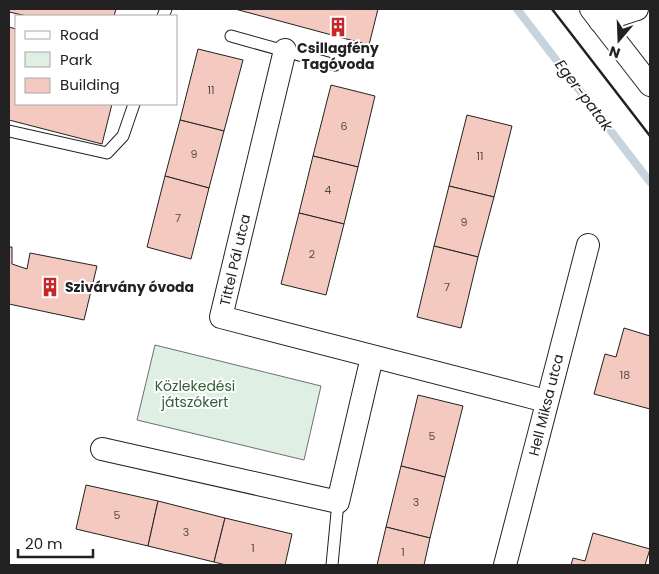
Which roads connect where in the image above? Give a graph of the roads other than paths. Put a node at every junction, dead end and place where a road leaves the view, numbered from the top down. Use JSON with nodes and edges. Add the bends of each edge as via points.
{"nodes":[{"id":1,"x":637,"y":9,"type":"edge"},
{"id":2,"x":595,"y":15,"type":"edge"},
{"id":3,"x":231,"y":36,"type":"dead end"},
{"id":4,"x":285,"y":50,"type":"junction"},
{"id":5,"x":335,"y":65,"type":"dead end"},
{"id":6,"x":650,"y":86,"type":"edge"},
{"id":7,"x":134,"y":105,"type":"edge"},
{"id":8,"x":9,"y":131,"type":"edge"},
{"id":9,"x":588,"y":245,"type":"dead end"},
{"id":10,"x":372,"y":357,"type":"junction"},
{"id":11,"x":546,"y":401,"type":"junction"},
{"id":12,"x":102,"y":449,"type":"dead end"},
{"id":13,"x":338,"y":502,"type":"junction"},
{"id":14,"x":332,"y":565,"type":"edge"},
{"id":15,"x":505,"y":565,"type":"edge"}],
"edges":[{"from":1,"to":2,"type":"street"},
{"from":2,"to":6,"type":"street"},
{"from":3,"to":4,"type":"lane"},
{"from":4,"to":5,"type":"lane"},
{"from":4,"to":10,"type":"street","name":"Tittel Pál utca","via":[[221,318]]},
{"from":7,"to":8,"type":"lane","via":[[123,136],[107,153]]},
{"from":9,"to":11,"type":"street","name":"Hell Miksa utca"},
{"from":10,"to":11,"type":"street","name":"Tittel Pál utca"},
{"from":10,"to":13,"type":"street"},
{"from":11,"to":15,"type":"street","name":"Hell Miksa utca"},
{"from":12,"to":13,"type":"street"},
{"from":13,"to":14,"type":"lane"}]}
